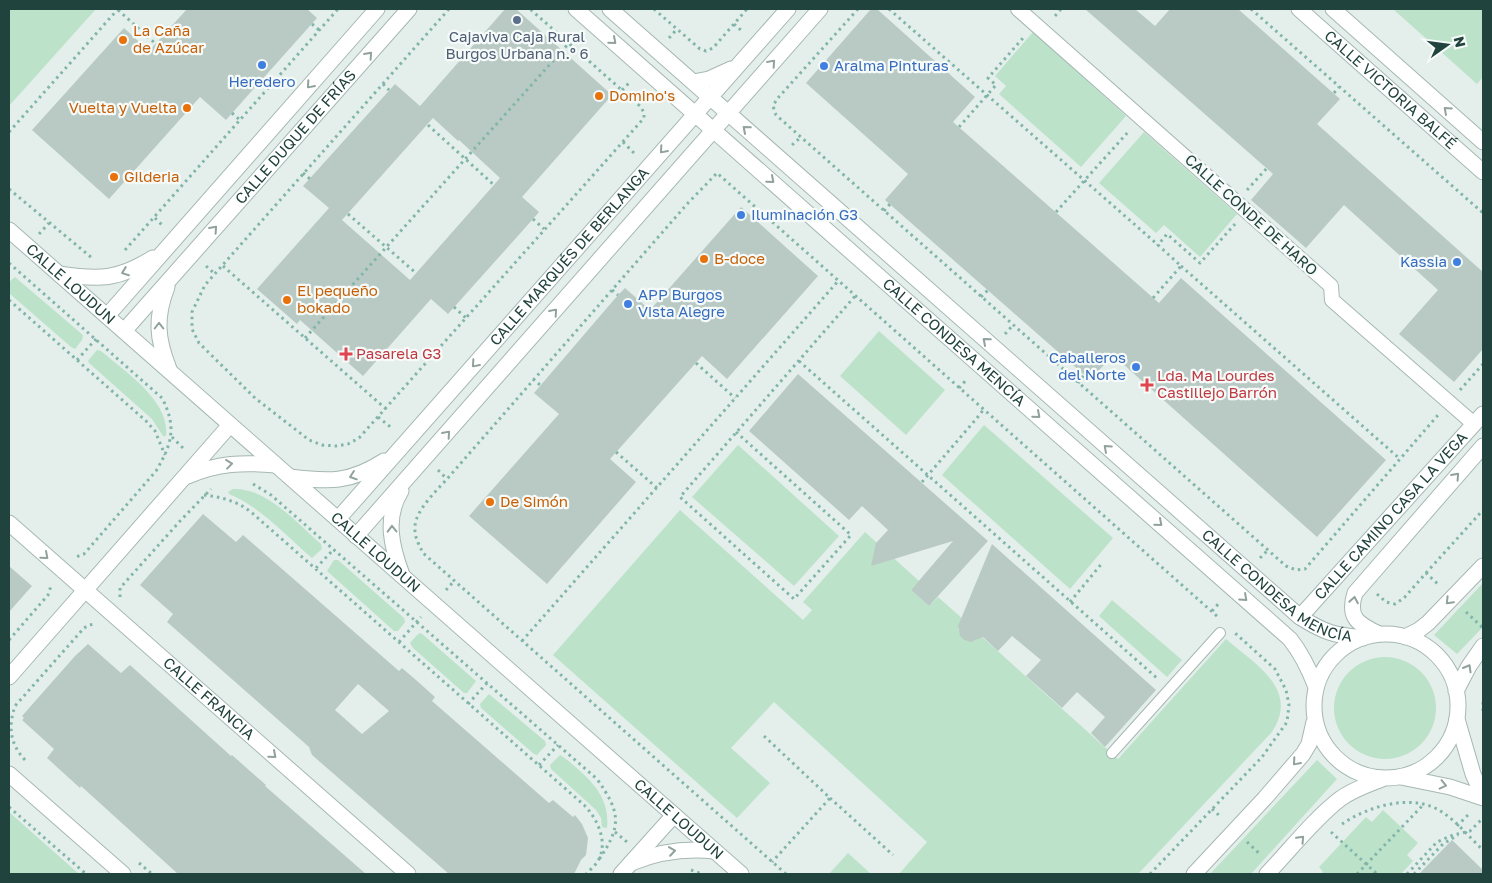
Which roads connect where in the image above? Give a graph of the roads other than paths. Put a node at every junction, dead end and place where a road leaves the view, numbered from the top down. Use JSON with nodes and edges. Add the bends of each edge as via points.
{"nodes":[{"id":1,"x":377,"y":9,"type":"edge"},
{"id":2,"x":409,"y":9,"type":"edge"},
{"id":3,"x":576,"y":9,"type":"edge"},
{"id":4,"x":610,"y":9,"type":"edge"},
{"id":5,"x":788,"y":9,"type":"edge"},
{"id":6,"x":820,"y":9,"type":"edge"},
{"id":7,"x":1018,"y":9,"type":"edge"},
{"id":8,"x":1298,"y":9,"type":"edge"},
{"id":9,"x":1333,"y":9,"type":"edge"},
{"id":10,"x":743,"y":61,"type":"junction"},
{"id":11,"x":694,"y":82,"type":"junction"},
{"id":12,"x":710,"y":97,"type":"junction"},
{"id":13,"x":729,"y":113,"type":"junction"},
{"id":14,"x":696,"y":114,"type":"junction"},
{"id":15,"x":714,"y":130,"type":"junction"},
{"id":16,"x":1483,"y":142,"type":"edge"},
{"id":17,"x":734,"y":148,"type":"junction"},
{"id":18,"x":693,"y":154,"type":"junction"},
{"id":19,"x":1483,"y":172,"type":"edge"},
{"id":20,"x":9,"y":230,"type":"edge"},
{"id":21,"x":167,"y":248,"type":"junction"},
{"id":22,"x":182,"y":265,"type":"junction"},
{"id":23,"x":58,"y":274,"type":"junction"},
{"id":24,"x":107,"y":316,"type":"junction"},
{"id":25,"x":124,"y":331,"type":"junction"},
{"id":26,"x":171,"y":373,"type":"junction"},
{"id":27,"x":1479,"y":419,"type":"edge"},
{"id":28,"x":230,"y":425,"type":"junction"},
{"id":29,"x":1483,"y":446,"type":"edge"},
{"id":30,"x":396,"y":453,"type":"junction"},
{"id":31,"x":276,"y":465,"type":"junction"},
{"id":32,"x":414,"y":470,"type":"junction"},
{"id":33,"x":184,"y":478,"type":"junction"},
{"id":34,"x":290,"y":478,"type":"junction"},
{"id":35,"x":338,"y":519,"type":"junction"},
{"id":36,"x":9,"y":523,"type":"edge"},
{"id":37,"x":356,"y":536,"type":"junction"},
{"id":38,"x":1483,"y":566,"type":"edge"},
{"id":39,"x":402,"y":576,"type":"junction"},
{"id":40,"x":85,"y":590,"type":"junction"},
{"id":41,"x":1300,"y":617,"type":"junction"},
{"id":42,"x":1220,"y":633,"type":"dead end"},
{"id":43,"x":1379,"y":634,"type":"junction"},
{"id":44,"x":1405,"y":637,"type":"junction"},
{"id":45,"x":1364,"y":638,"type":"junction"},
{"id":46,"x":1483,"y":646,"type":"edge"},
{"id":47,"x":9,"y":677,"type":"edge"},
{"id":48,"x":1316,"y":687,"type":"junction"},
{"id":49,"x":1456,"y":691,"type":"junction"},
{"id":50,"x":1315,"y":718,"type":"junction"},
{"id":51,"x":1457,"y":719,"type":"junction"},
{"id":52,"x":1112,"y":753,"type":"dead end"},
{"id":53,"x":9,"y":774,"type":"edge"},
{"id":54,"x":1401,"y":777,"type":"junction"},
{"id":55,"x":1383,"y":779,"type":"junction"},
{"id":56,"x":1483,"y":797,"type":"edge"},
{"id":57,"x":674,"y":815,"type":"junction"},
{"id":58,"x":714,"y":851,"type":"junction"},
{"id":59,"x":626,"y":869,"type":"edge"},
{"id":60,"x":123,"y":874,"type":"edge"},
{"id":61,"x":408,"y":874,"type":"edge"},
{"id":62,"x":741,"y":874,"type":"edge"},
{"id":63,"x":1194,"y":874,"type":"edge"},
{"id":64,"x":1267,"y":874,"type":"edge"}],
"edges":[{"from":1,"to":21,"type":"street","name":"CALLE DUQUE DE FRÍAS","one_way":true},
{"from":22,"to":2,"type":"street","name":"CALLE DUQUE DE FRÍAS","one_way":true},
{"from":3,"to":14,"type":"street","name":"CALLE CONDESA MENCÍA","one_way":true},
{"from":4,"to":11,"type":"street","name":"CALLE CONDESA MENCÍA"},
{"from":5,"to":10,"type":"street","name":"CALLE MARQUÉS DE BERLANGA"},
{"from":13,"to":6,"type":"street","name":"CALLE MARQUÉS DE BERLANGA","one_way":true},
{"from":7,"to":27,"type":"street","name":"CALLE CONDE DE HARO","via":[[1331,286],[1332,300],[1449,403]]},
{"from":8,"to":19,"type":"street","name":"CALLE VICTORIA BALFÉ"},
{"from":16,"to":9,"type":"street","name":"CALLE VICTORIA BALFÉ","one_way":true},
{"from":10,"to":11,"type":"street","name":"CALLE MARQUÉS DE BERLANGA","via":[[719,76]]},
{"from":10,"to":12,"type":"street","name":"CALLE MARQUÉS DE BERLANGA"},
{"from":11,"to":12,"type":"street","name":"CALLE CONDESA MENCÍA"},
{"from":12,"to":13,"type":"street","name":"CALLE CONDESA MENCÍA"},
{"from":12,"to":14,"type":"street","name":"CALLE MARQUÉS DE BERLANGA"},
{"from":13,"to":15,"type":"street","name":"CALLE MARQUÉS DE BERLANGA"},
{"from":41,"to":13,"type":"street","name":"CALLE CONDESA MENCÍA","one_way":true},
{"from":14,"to":15,"type":"street","name":"CALLE CONDESA MENCÍA"},
{"from":14,"to":30,"type":"street","name":"CALLE MARQUÉS DE BERLANGA","one_way":true},
{"from":15,"to":17,"type":"street","name":"CALLE CONDESA MENCÍA"},
{"from":15,"to":18,"type":"street","name":"CALLE MARQUÉS DE BERLANGA"},
{"from":17,"to":18,"type":"street","via":[[714,146]]},
{"from":17,"to":48,"type":"street","name":"CALLE CONDESA MENCÍA","one_way":true,"via":[[1290,639],[1301,653]]},
{"from":32,"to":18,"type":"street","name":"CALLE MARQUÉS DE BERLANGA","one_way":true},
{"from":20,"to":23,"type":"street","name":"CALLE LOUDUN"},
{"from":21,"to":23,"type":"street","name":"CALLE DUQUE DE FRÍAS","one_way":true,"via":[[140,266],[108,278]]},
{"from":21,"to":24,"type":"street","name":"CALLE DUQUE DE FRÍAS"},
{"from":22,"to":25,"type":"street","name":"CALLE DUQUE DE FRÍAS"},
{"from":26,"to":22,"type":"street","name":"CALLE DUQUE DE FRÍAS","one_way":true,"via":[[159,339],[158,321],[167,288]]},
{"from":23,"to":24,"type":"street","name":"CALLE LOUDUN"},
{"from":24,"to":25,"type":"street","name":"CALLE LOUDUN"},
{"from":25,"to":26,"type":"street","name":"CALLE LOUDUN"},
{"from":26,"to":28,"type":"street","name":"CALLE LOUDUN"},
{"from":27,"to":41,"type":"street","name":"CALLE CAMINO CASA LA VEGA"},
{"from":28,"to":31,"type":"street","name":"CALLE LOUDUN"},
{"from":28,"to":33,"type":"street"},
{"from":43,"to":29,"type":"street","name":"CALLE CAMINO CASA LA VEGA","one_way":true,"via":[[1354,619],[1352,601],[1355,593]]},
{"from":30,"to":34,"type":"street","name":"CALLE MARQUÉS DE BERLANGA","one_way":true,"via":[[347,478],[331,481]]},
{"from":30,"to":35,"type":"street","name":"CALLE MARQUÉS DE BERLANGA"},
{"from":33,"to":31,"type":"street","one_way":true,"via":[[227,464]]},
{"from":31,"to":34,"type":"street","name":"CALLE LOUDUN"},
{"from":32,"to":37,"type":"street","name":"CALLE MARQUÉS DE BERLANGA"},
{"from":39,"to":32,"type":"street","name":"CALLE MARQUÉS DE BERLANGA","one_way":true,"via":[[390,528],[396,498]]},
{"from":33,"to":40,"type":"street"},
{"from":34,"to":35,"type":"street","name":"CALLE LOUDUN"},
{"from":35,"to":37,"type":"street","name":"CALLE LOUDUN"},
{"from":36,"to":40,"type":"street","name":"CALLE FRANCIA","one_way":true},
{"from":37,"to":39,"type":"street","name":"CALLE LOUDUN"},
{"from":38,"to":44,"type":"street","one_way":true,"via":[[1428,623]]},
{"from":39,"to":57,"type":"street","name":"CALLE LOUDUN"},
{"from":40,"to":47,"type":"street"},
{"from":40,"to":61,"type":"street","name":"CALLE FRANCIA","one_way":true},
{"from":41,"to":45,"type":"street","name":"CALLE CONDESA MENCÍA","via":[[1320,630]]},
{"from":42,"to":52,"type":"lane"},
{"from":43,"to":44,"type":"street"},
{"from":43,"to":45,"type":"street"},
{"from":44,"to":49,"type":"street","via":[[1431,650],[1446,666]]},
{"from":45,"to":48,"type":"street","via":[[1338,652]]},
{"from":49,"to":46,"type":"street","one_way":true},
{"from":48,"to":50,"type":"street"},
{"from":49,"to":51,"type":"street"},
{"from":50,"to":55,"type":"street","via":[[1325,746],[1340,762],[1362,775]]},
{"from":50,"to":63,"type":"street","one_way":true,"via":[[1309,744],[1303,754]]},
{"from":51,"to":54,"type":"street","via":[[1446,747],[1435,759],[1422,769]]},
{"from":51,"to":56,"type":"street"},
{"from":53,"to":60,"type":"street"},
{"from":54,"to":55,"type":"street"},
{"from":54,"to":56,"type":"street","one_way":true},
{"from":64,"to":55,"type":"street","one_way":true,"via":[[1341,799],[1356,789]]},
{"from":57,"to":58,"type":"street","name":"CALLE LOUDUN"},
{"from":57,"to":59,"type":"street"},
{"from":59,"to":58,"type":"street","one_way":true,"via":[[652,855],[694,849]]},
{"from":58,"to":62,"type":"street","name":"CALLE LOUDUN"}]}
